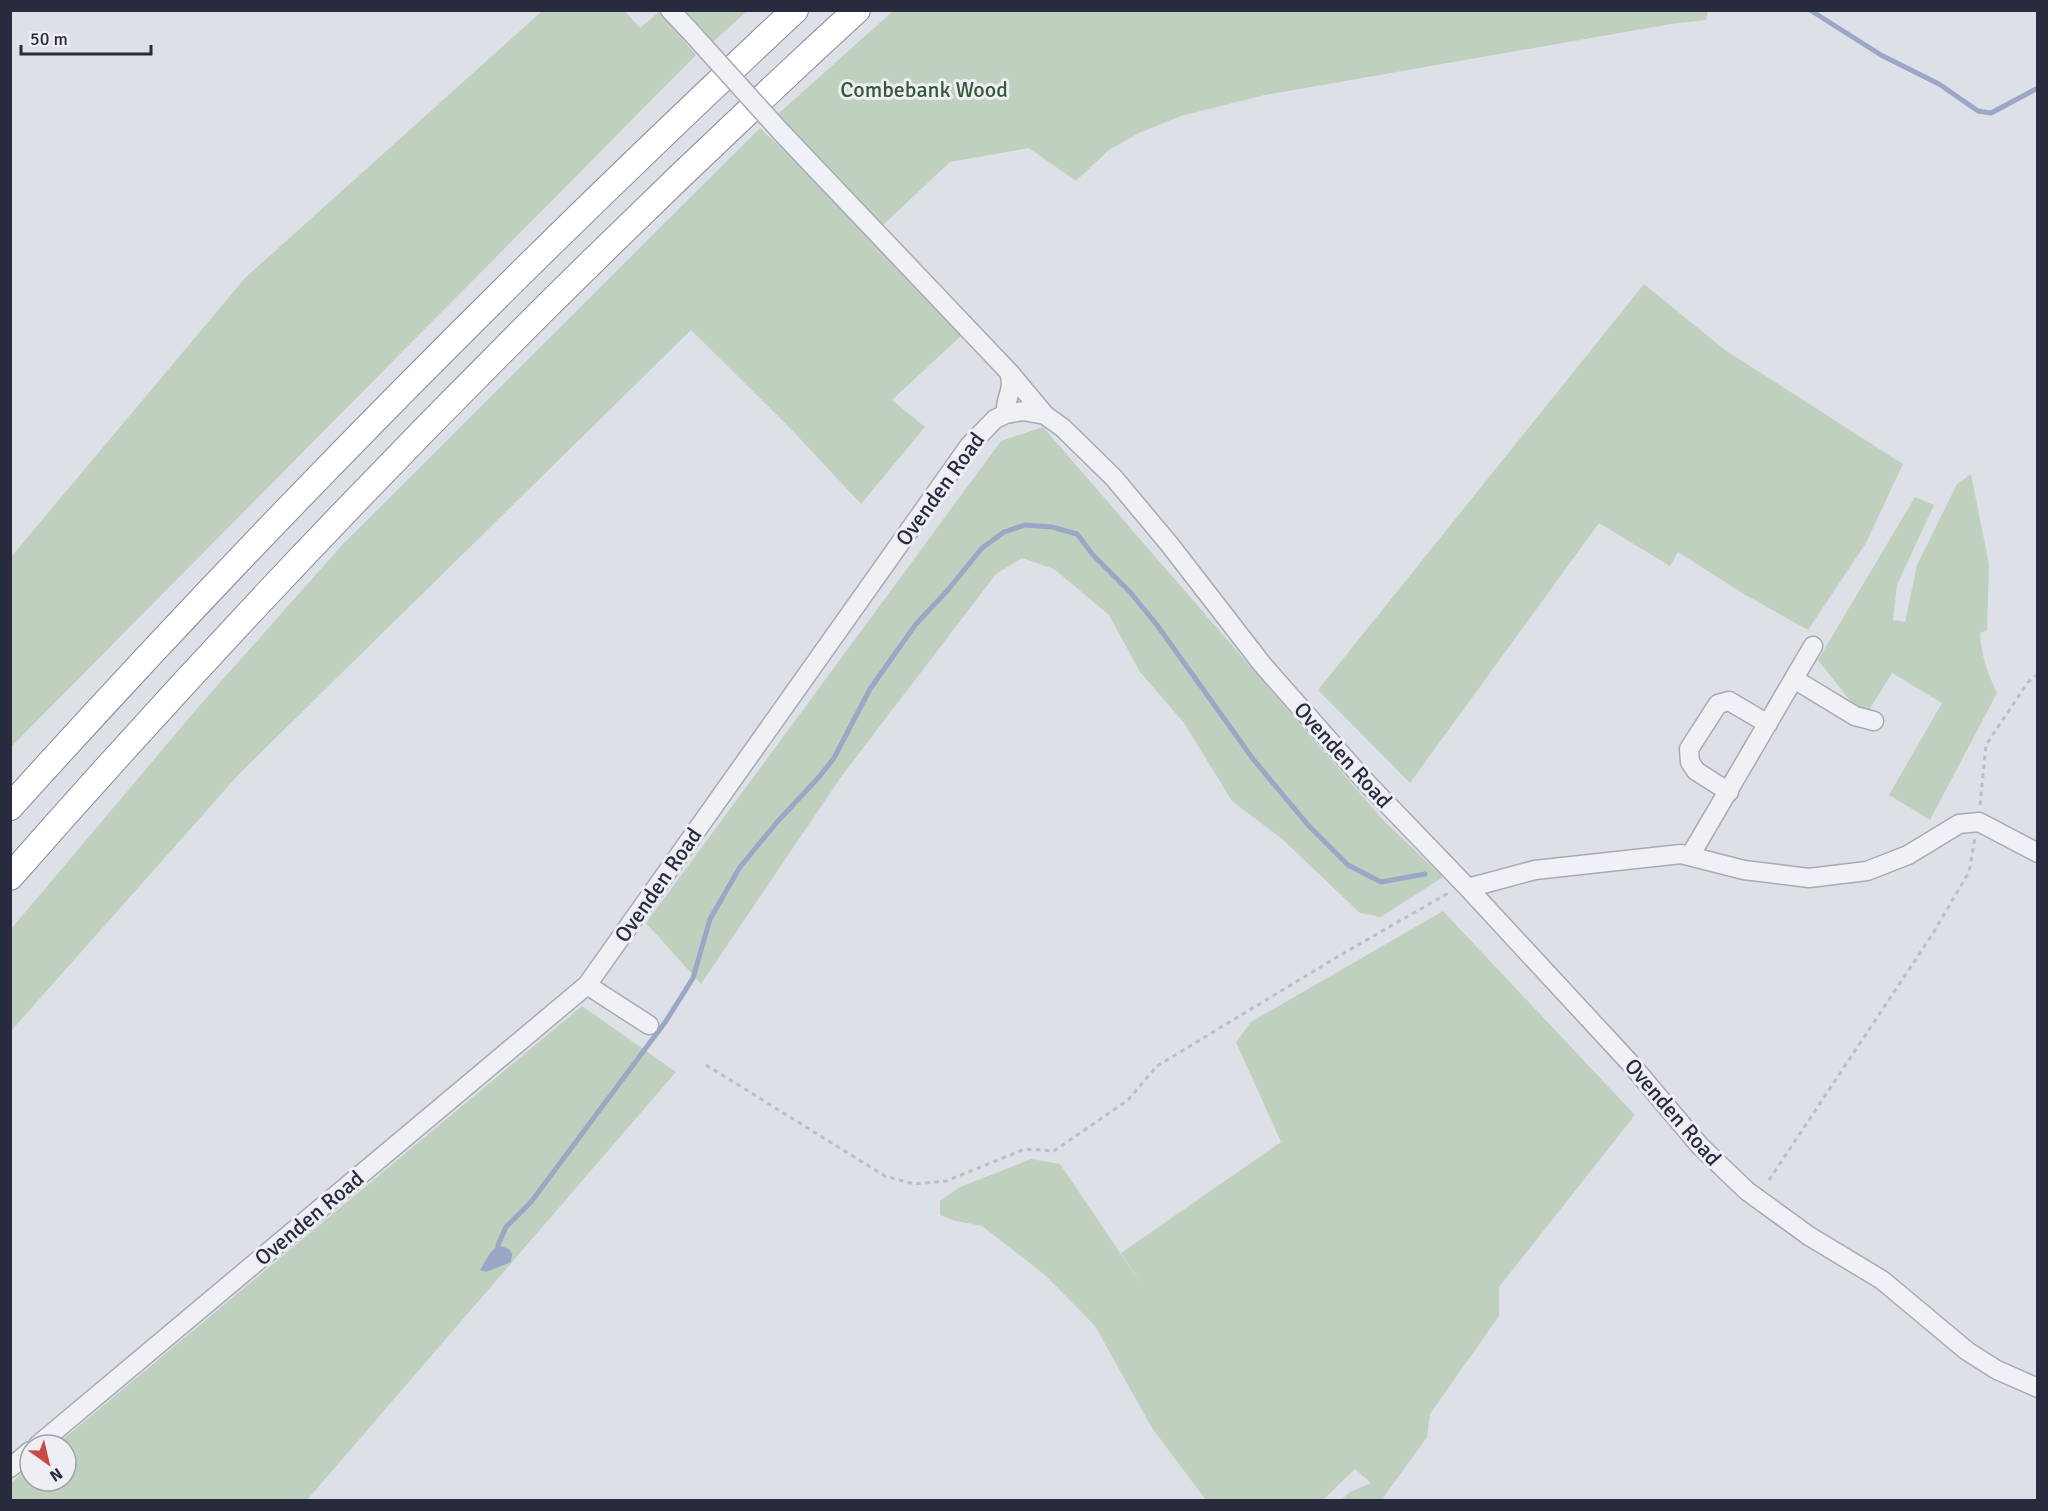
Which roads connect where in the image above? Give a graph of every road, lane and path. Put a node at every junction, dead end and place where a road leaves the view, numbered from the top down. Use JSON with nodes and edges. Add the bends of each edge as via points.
{"nodes":[{"id":1,"x":670,"y":10,"type":"edge"},
{"id":2,"x":795,"y":10,"type":"edge"},
{"id":3,"x":857,"y":10,"type":"edge"},
{"id":4,"x":1010,"y":372,"type":"junction"},
{"id":5,"x":1006,"y":414,"type":"junction"},
{"id":6,"x":1045,"y":415,"type":"junction"},
{"id":7,"x":1813,"y":646,"type":"dead end"},
{"id":8,"x":2037,"y":674,"type":"edge"},
{"id":9,"x":1794,"y":679,"type":"junction"},
{"id":10,"x":1874,"y":721,"type":"dead end"},
{"id":11,"x":1768,"y":724,"type":"junction"},
{"id":12,"x":1729,"y":792,"type":"junction"},
{"id":13,"x":10,"y":807,"type":"edge"},
{"id":14,"x":1979,"y":822,"type":"junction"},
{"id":15,"x":2037,"y":853,"type":"edge"},
{"id":16,"x":1690,"y":856,"type":"junction"},
{"id":17,"x":10,"y":877,"type":"edge"},
{"id":18,"x":1466,"y":885,"type":"junction"},
{"id":19,"x":587,"y":985,"type":"junction"},
{"id":20,"x":649,"y":1025,"type":"dead end"},
{"id":21,"x":706,"y":1065,"type":"dead end"},
{"id":22,"x":1769,"y":1180,"type":"dead end"},
{"id":23,"x":2037,"y":1388,"type":"edge"},
{"id":24,"x":52,"y":1433,"type":"edge"}],
"edges":[{"from":1,"to":4,"type":"street","bridge":true},
{"from":2,"to":13,"type":"highway","via":[[656,140],[329,466]]},
{"from":3,"to":17,"type":"highway","via":[[613,242],[385,470],[202,663]]},
{"from":4,"to":5,"type":"street","via":[[1013,385]]},
{"from":4,"to":6,"type":"street"},
{"from":5,"to":6,"type":"street","name":"Ovenden Road","via":[[1023,411]]},
{"from":5,"to":19,"type":"street","name":"Ovenden Road","via":[[995,419],[969,446]]},
{"from":6,"to":18,"type":"street","name":"Ovenden Road","via":[[1114,478],[1262,664],[1364,780]]},
{"from":7,"to":9,"type":"street"},
{"from":8,"to":14,"type":"path","via":[[1986,746]]},
{"from":9,"to":10,"type":"street","via":[[1855,716]]},
{"from":9,"to":11,"type":"street"},
{"from":11,"to":12,"type":"street"},
{"from":11,"to":12,"type":"street","via":[[1729,701],[1718,704],[1689,749],[1696,771]]},
{"from":12,"to":16,"type":"street"},
{"from":14,"to":15,"type":"street"},
{"from":14,"to":16,"type":"street","via":[[1959,824],[1908,855],[1867,871],[1809,878],[1744,870]]},
{"from":14,"to":22,"type":"path","via":[[1969,872],[1932,935]]},
{"from":16,"to":18,"type":"street","via":[[1535,870]]},
{"from":18,"to":21,"type":"path","via":[[1156,1066],[1128,1100],[1054,1151],[1025,1149],[946,1181],[914,1184],[885,1176]]},
{"from":18,"to":23,"type":"street","name":"Ovenden Road","via":[[1630,1063],[1700,1146],[1747,1191],[1809,1236],[1882,1280],[1967,1351]]},
{"from":19,"to":20,"type":"street"},
{"from":19,"to":24,"type":"street","name":"Ovenden Road"}]}
